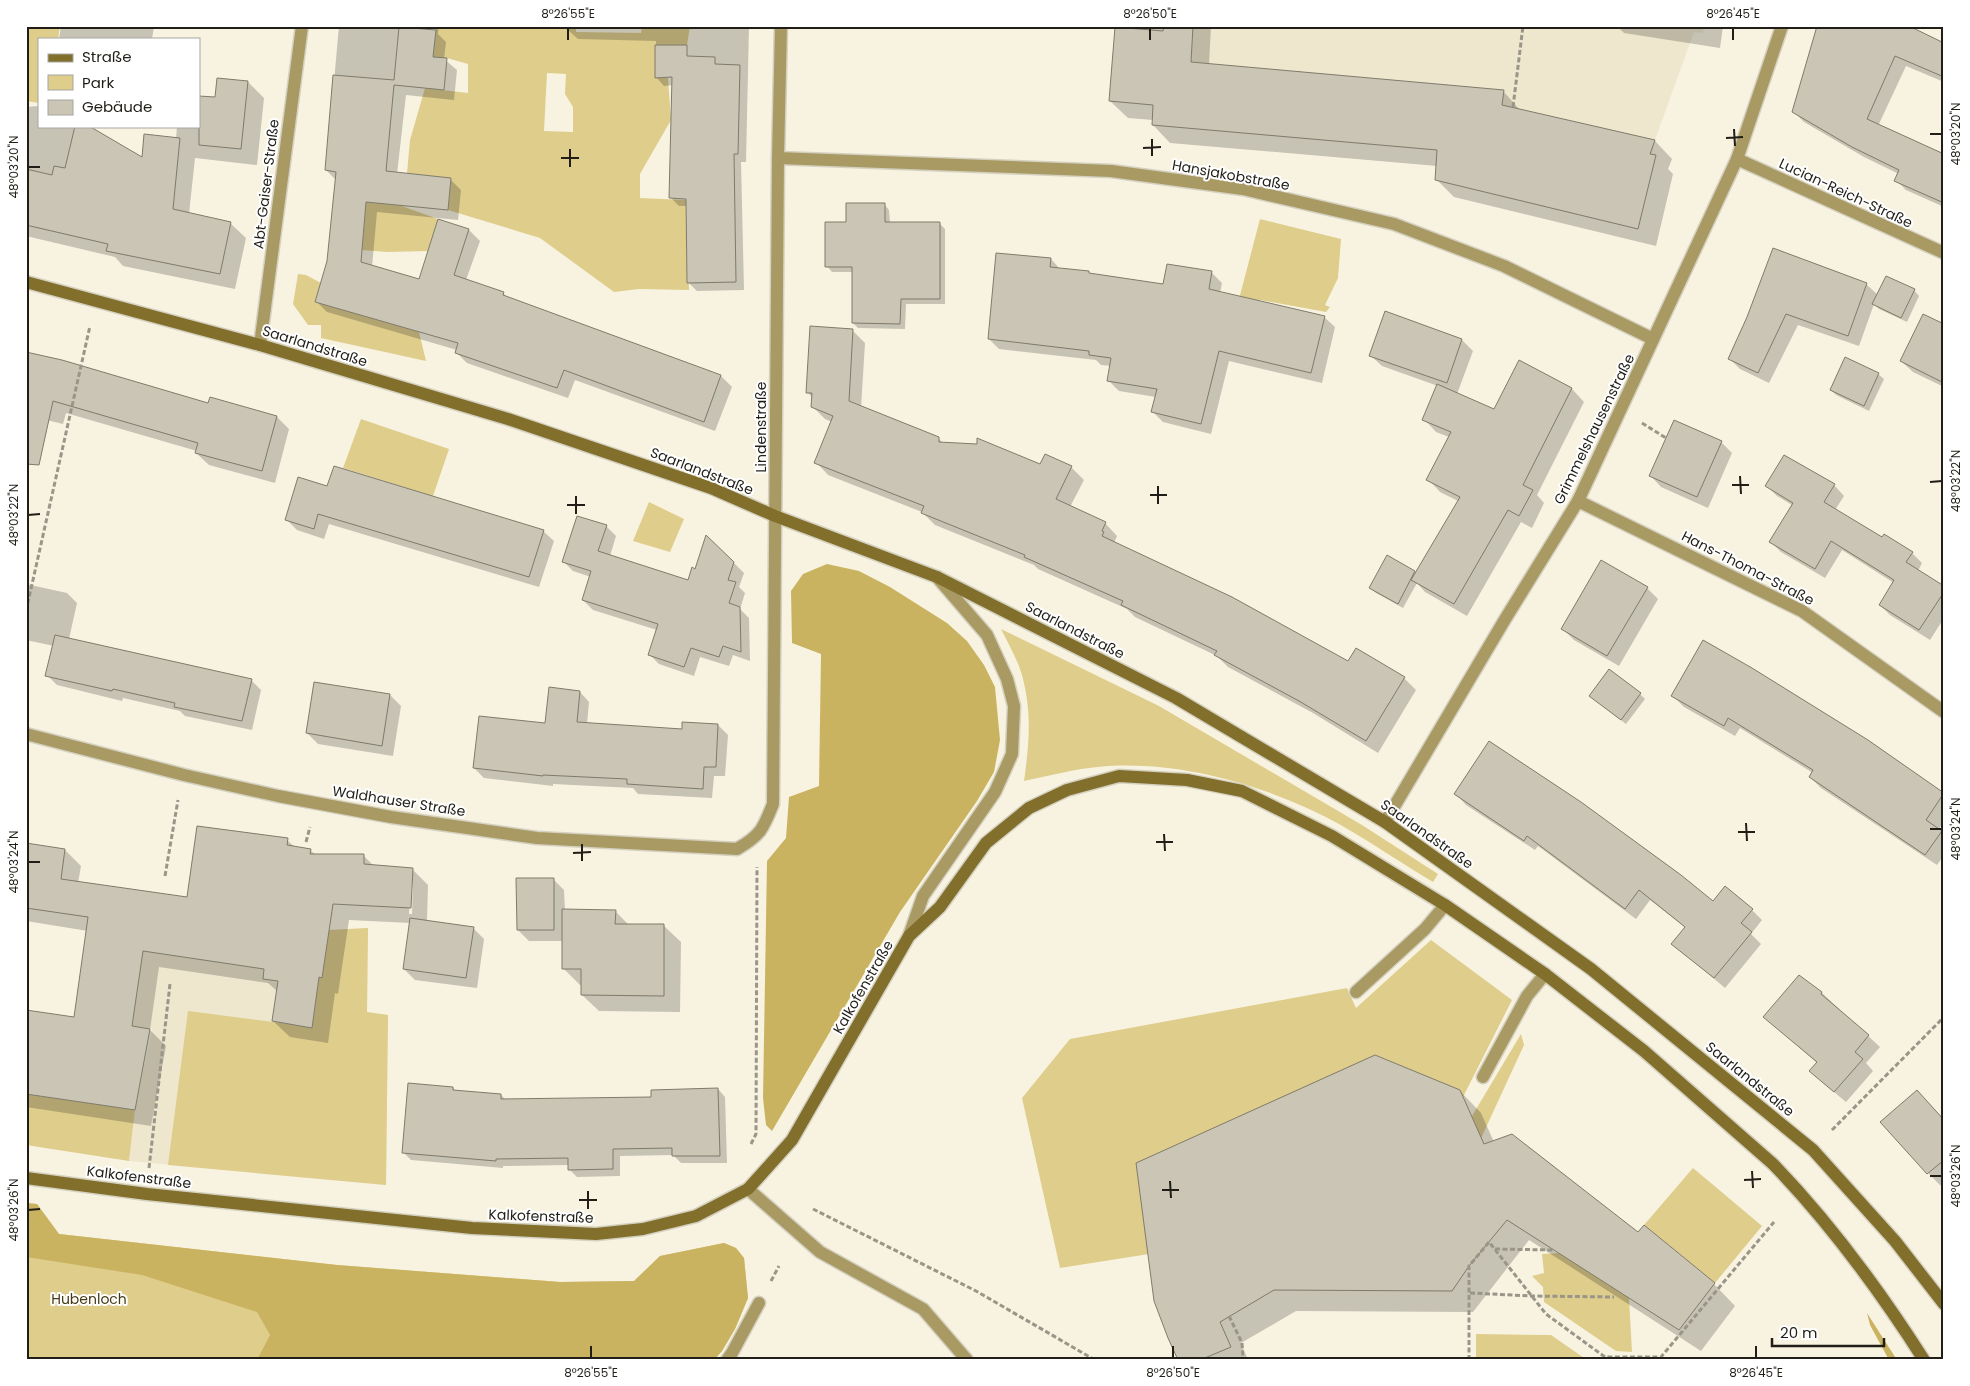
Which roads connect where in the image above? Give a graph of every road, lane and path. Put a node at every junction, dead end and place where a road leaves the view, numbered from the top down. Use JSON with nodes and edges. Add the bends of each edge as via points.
{"nodes":[{"id":1,"x":302,"y":26,"type":"edge"},
{"id":2,"x":781,"y":26,"type":"edge"},
{"id":3,"x":1523,"y":26,"type":"edge"},
{"id":4,"x":1782,"y":26,"type":"edge"},
{"id":5,"x":1513,"y":107,"type":"dead end"},
{"id":6,"x":778,"y":158,"type":"junction"},
{"id":7,"x":1737,"y":159,"type":"junction"},
{"id":8,"x":1944,"y":253,"type":"edge"},
{"id":9,"x":26,"y":282,"type":"edge"},
{"id":10,"x":90,"y":324,"type":"dead end"},
{"id":11,"x":1653,"y":339,"type":"junction"},
{"id":12,"x":260,"y":346,"type":"junction"},
{"id":13,"x":1578,"y":501,"type":"junction"},
{"id":14,"x":775,"y":516,"type":"junction"},
{"id":15,"x":937,"y":577,"type":"junction"},
{"id":16,"x":26,"y":611,"type":"edge"},
{"id":17,"x":1944,"y":712,"type":"edge"},
{"id":18,"x":26,"y":734,"type":"edge"},
{"id":19,"x":184,"y":775,"type":"junction"},
{"id":20,"x":1386,"y":822,"type":"junction"},
{"id":21,"x":765,"y":826,"type":"joint"},
{"id":22,"x":757,"y":866,"type":"dead end"},
{"id":23,"x":165,"y":876,"type":"dead end"},
{"id":24,"x":1445,"y":905,"type":"junction"},
{"id":25,"x":910,"y":936,"type":"junction"},
{"id":26,"x":1545,"y":974,"type":"junction"},
{"id":27,"x":170,"y":984,"type":"dead end"},
{"id":28,"x":1356,"y":992,"type":"dead end"},
{"id":29,"x":1944,"y":1018,"type":"edge"},
{"id":30,"x":1483,"y":1077,"type":"dead end"},
{"id":31,"x":1832,"y":1130,"type":"dead end"},
{"id":32,"x":748,"y":1149,"type":"dead end"},
{"id":33,"x":26,"y":1178,"type":"edge"},
{"id":34,"x":748,"y":1189,"type":"junction"},
{"id":35,"x":147,"y":1194,"type":"junction"},
{"id":36,"x":813,"y":1209,"type":"dead end"},
{"id":37,"x":1774,"y":1222,"type":"dead end"},
{"id":38,"x":1494,"y":1249,"type":"junction"},
{"id":39,"x":1553,"y":1250,"type":"dead end"},
{"id":40,"x":1470,"y":1293,"type":"junction"},
{"id":41,"x":1532,"y":1296,"type":"junction"},
{"id":42,"x":1614,"y":1297,"type":"dead end"},
{"id":43,"x":759,"y":1303,"type":"dead end"},
{"id":44,"x":1944,"y":1304,"type":"edge"},
{"id":45,"x":1229,"y":1316,"type":"dead end"},
{"id":46,"x":1605,"y":1358,"type":"edge"},
{"id":47,"x":727,"y":1360,"type":"edge"},
{"id":48,"x":967,"y":1360,"type":"edge"},
{"id":49,"x":1096,"y":1360,"type":"edge"},
{"id":50,"x":1243,"y":1360,"type":"edge"},
{"id":51,"x":1469,"y":1360,"type":"edge"},
{"id":52,"x":1924,"y":1360,"type":"edge"}],
"edges":[{"from":1,"to":12,"type":"street","name":"Abt-Gaiser-Straße"},
{"from":2,"to":6,"type":"street","name":"Lindenstraße"},
{"from":3,"to":5,"type":"path"},
{"from":4,"to":7,"type":"street","name":"Grimmelshausenstraße"},
{"from":6,"to":11,"type":"street","name":"Hansjakobstraße","via":[[1111,171],[1243,190],[1394,224],[1504,266]]},
{"from":6,"to":14,"type":"street","name":"Lindenstraße"},
{"from":7,"to":8,"type":"street","name":"Lucian-Reich-Straße"},
{"from":7,"to":11,"type":"street","name":"Grimmelshausenstraße"},
{"from":9,"to":12,"type":"street","name":"Saarlandstraße"},
{"from":10,"to":16,"type":"path"},
{"from":11,"to":13,"type":"street","name":"Grimmelshausenstraße"},
{"from":12,"to":14,"type":"street","name":"Saarlandstraße","via":[[508,419],[711,488]]},
{"from":13,"to":17,"type":"street","name":"Hans-Thoma-Straße","via":[[1802,611]]},
{"from":13,"to":20,"type":"street","name":"Grimmelshausenstraße"},
{"from":14,"to":15,"type":"street","name":"Saarlandstraße"},
{"from":14,"to":21,"type":"street","name":"Lindenstraße","via":[[773,804]]},
{"from":15,"to":20,"type":"street","name":"Saarlandstraße","via":[[1176,698]]},
{"from":15,"to":25,"type":"street","name":"Kalkofenstraße","via":[[987,636],[1007,679],[1014,706],[1012,754],[995,792],[923,896]]},
{"from":18,"to":19,"type":"street","name":"Waldhauser Straße"},
{"from":19,"to":21,"type":"street","name":"Waldhauser Straße","via":[[346,809],[537,838],[737,849],[754,839]]},
{"from":19,"to":23,"type":"path"},
{"from":20,"to":44,"type":"street","name":"Saarlandstraße","via":[[1591,969],[1813,1150],[1895,1241]]},
{"from":22,"to":32,"type":"path","via":[[756,1134]]},
{"from":24,"to":25,"type":"street","name":"Kalkofenstraße","via":[[1332,836],[1242,791],[1187,780],[1119,776],[1067,790],[1029,808],[986,842],[940,906]]},
{"from":24,"to":26,"type":"street"},
{"from":24,"to":28,"type":"street","via":[[1425,929]]},
{"from":25,"to":34,"type":"street","name":"Kalkofenstraße","via":[[792,1140]]},
{"from":26,"to":30,"type":"street","via":[[1527,996]]},
{"from":26,"to":52,"type":"street","via":[[1644,1051],[1774,1164],[1834,1234]]},
{"from":27,"to":35,"type":"path"},
{"from":29,"to":31,"type":"path"},
{"from":33,"to":35,"type":"street","name":"Kalkofenstraße"},
{"from":34,"to":35,"type":"street","name":"Kalkofenstraße","via":[[696,1216],[643,1229],[596,1234],[472,1228]]},
{"from":34,"to":48,"type":"street","via":[[820,1252],[923,1309]]},
{"from":36,"to":49,"type":"path","via":[[976,1291]]},
{"from":37,"to":46,"type":"path","via":[[1661,1357]]},
{"from":38,"to":39,"type":"path"},
{"from":38,"to":40,"type":"path","via":[[1489,1242],[1469,1266]]},
{"from":38,"to":41,"type":"path"},
{"from":40,"to":41,"type":"path"},
{"from":40,"to":51,"type":"path"},
{"from":41,"to":42,"type":"path"},
{"from":41,"to":46,"type":"path","via":[[1546,1314]]},
{"from":43,"to":47,"type":"street"},
{"from":45,"to":50,"type":"path","via":[[1242,1343]]}]}
